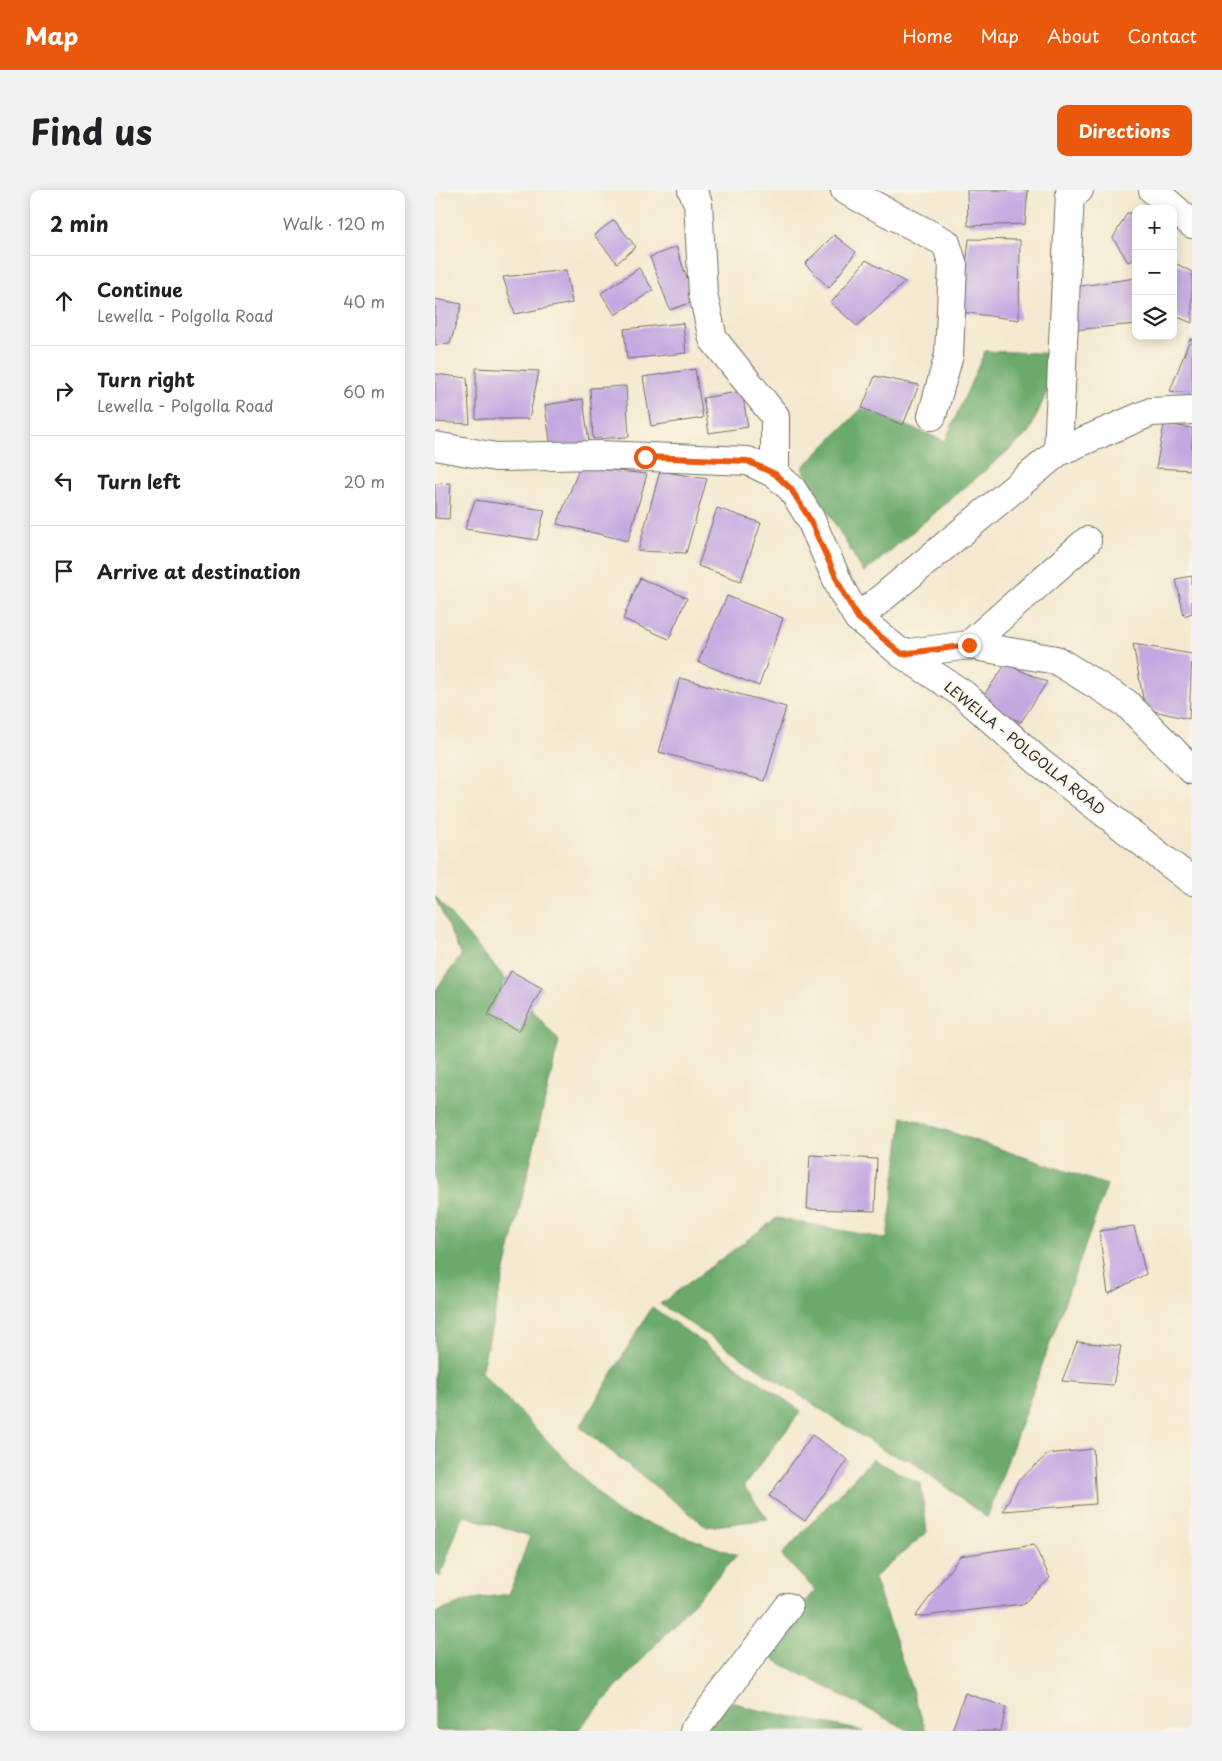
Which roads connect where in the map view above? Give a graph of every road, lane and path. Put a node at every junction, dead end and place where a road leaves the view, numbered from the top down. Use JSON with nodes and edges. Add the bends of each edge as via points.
{"nodes":[{"id":1,"x":692,"y":190,"type":"edge"},
{"id":2,"x":845,"y":190,"type":"edge"},
{"id":3,"x":1079,"y":190,"type":"edge"},
{"id":4,"x":1153,"y":190,"type":"edge"},
{"id":5,"x":1192,"y":224,"type":"edge"},
{"id":6,"x":1192,"y":410,"type":"edge"},
{"id":7,"x":932,"y":416,"type":"dead end"},
{"id":8,"x":435,"y":446,"type":"edge"},
{"id":9,"x":1058,"y":452,"type":"junction"},
{"id":10,"x":775,"y":474,"type":"junction"},
{"id":11,"x":1087,"y":541,"type":"dead end"},
{"id":12,"x":858,"y":618,"type":"junction"},
{"id":13,"x":969,"y":645,"type":"junction"},
{"id":14,"x":902,"y":654,"type":"junction"},
{"id":15,"x":1192,"y":770,"type":"edge"},
{"id":16,"x":1192,"y":881,"type":"edge"},
{"id":17,"x":788,"y":1607,"type":"dead end"},
{"id":18,"x":694,"y":1731,"type":"edge"}],
"edges":[{"from":1,"to":10,"type":"street","via":[[698,203],[703,294],[713,339],[775,416]]},
{"from":2,"to":7,"type":"street","via":[[945,243],[953,265],[949,355]]},
{"from":3,"to":9,"type":"street","via":[[1070,192]]},
{"from":4,"to":5,"type":"street"},
{"from":6,"to":9,"type":"street","via":[[1151,412]]},
{"from":8,"to":10,"type":"street","name":"LEWELLA - POLGOLLA ROAD","via":[[496,458],[599,455],[747,461]]},
{"from":9,"to":12,"type":"street"},
{"from":10,"to":12,"type":"street","name":"LEWELLA - POLGOLLA ROAD","via":[[791,489],[809,518]]},
{"from":11,"to":13,"type":"street"},
{"from":12,"to":14,"type":"street","name":"LEWELLA - POLGOLLA ROAD"},
{"from":13,"to":14,"type":"street"},
{"from":13,"to":15,"type":"street","via":[[1056,660],[1126,703]]},
{"from":14,"to":16,"type":"street","name":"LEWELLA - POLGOLLA ROAD","via":[[963,694],[1038,761]]},
{"from":17,"to":18,"type":"street"}]}
